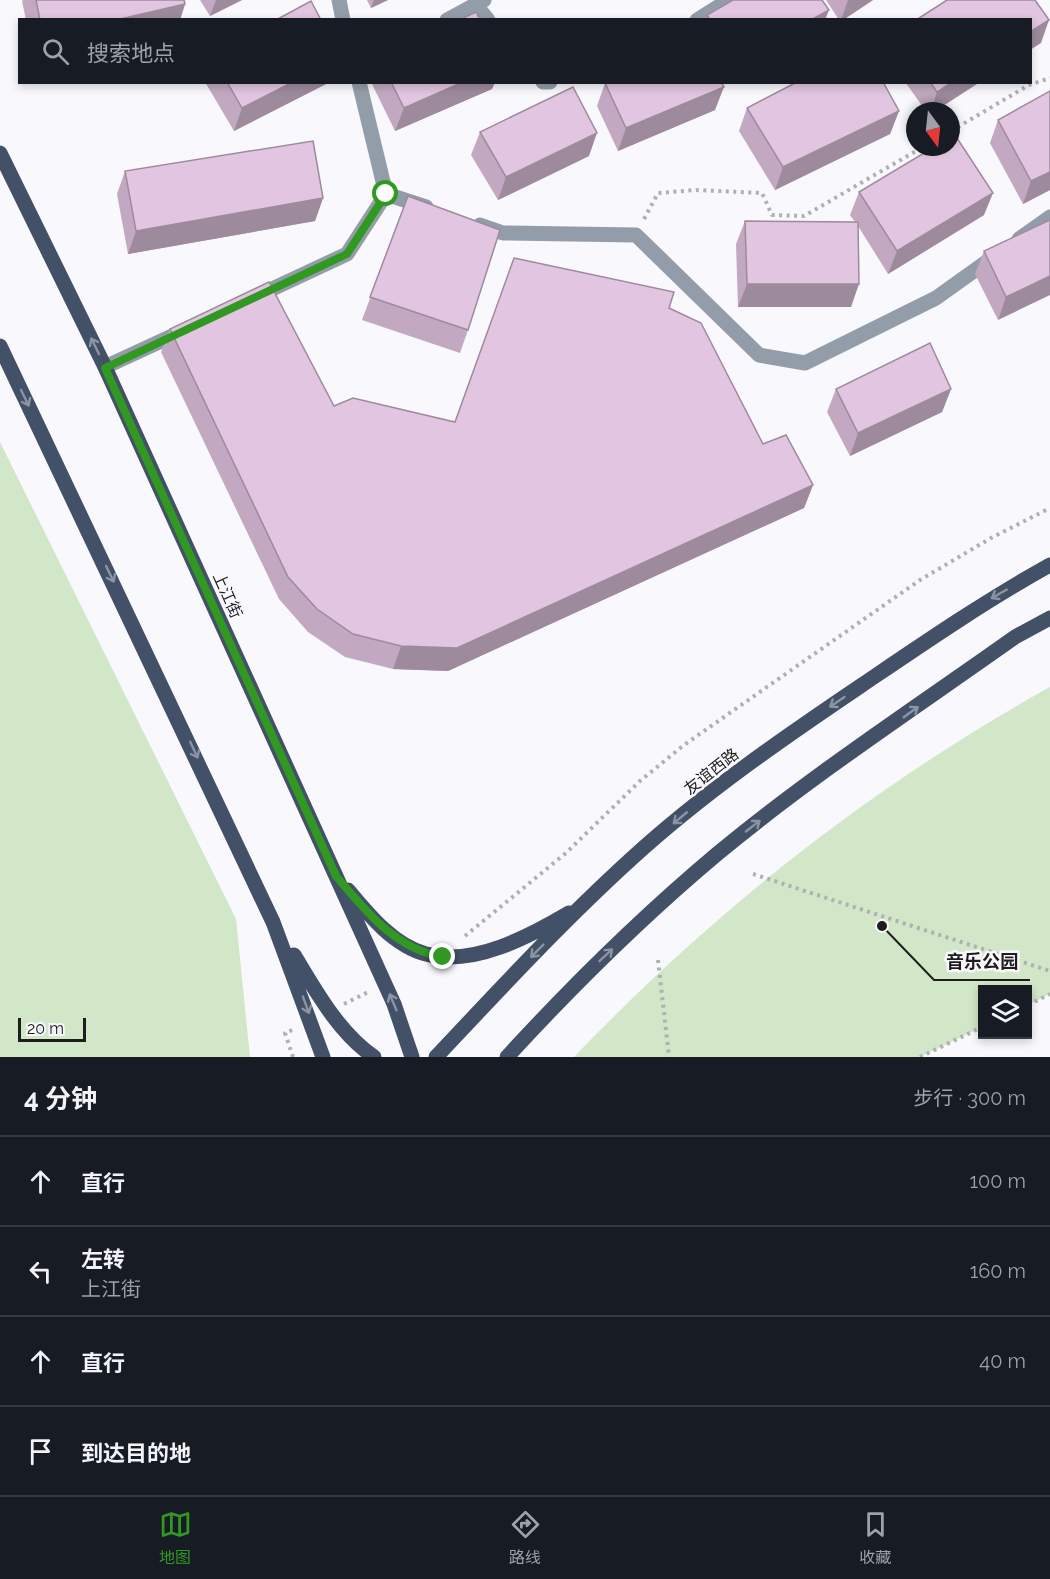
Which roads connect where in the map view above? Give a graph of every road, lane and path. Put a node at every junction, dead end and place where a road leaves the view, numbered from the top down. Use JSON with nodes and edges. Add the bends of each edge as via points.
{"nodes":[{"id":1,"x":339,"y":0,"type":"edge"},
{"id":2,"x":729,"y":0,"type":"edge"},
{"id":3,"x":479,"y":2,"type":"edge"},
{"id":4,"x":344,"y":18,"type":"edge"},
{"id":5,"x":451,"y":18,"type":"edge"},
{"id":6,"x":487,"y":18,"type":"edge"},
{"id":7,"x":700,"y":18,"type":"edge"},
{"id":8,"x":1050,"y":78,"type":"edge"},
{"id":9,"x":358,"y":84,"type":"edge"},
{"id":10,"x":960,"y":125,"type":"edge"},
{"id":11,"x":0,"y":153,"type":"edge"},
{"id":12,"x":907,"y":156,"type":"edge"},
{"id":13,"x":386,"y":194,"type":"junction"},
{"id":14,"x":439,"y":212,"type":"edge"},
{"id":15,"x":1050,"y":217,"type":"edge"},
{"id":16,"x":460,"y":219,"type":"edge"},
{"id":17,"x":636,"y":235,"type":"junction"},
{"id":18,"x":242,"y":303,"type":"edge"},
{"id":19,"x":200,"y":323,"type":"edge"},
{"id":20,"x":0,"y":346,"type":"edge"},
{"id":21,"x":105,"y":368,"type":"junction"},
{"id":22,"x":1050,"y":508,"type":"edge"},
{"id":23,"x":1050,"y":566,"type":"edge"},
{"id":24,"x":1050,"y":618,"type":"edge"},
{"id":25,"x":753,"y":874,"type":"dead end"},
{"id":26,"x":336,"y":876,"type":"junction"},
{"id":27,"x":587,"y":902,"type":"junction"},
{"id":28,"x":273,"y":921,"type":"junction"},
{"id":29,"x":458,"y":940,"type":"dead end"},
{"id":30,"x":658,"y":960,"type":"dead end"},
{"id":31,"x":1050,"y":971,"type":"edge"},
{"id":32,"x":385,"y":983,"type":"junction"},
{"id":33,"x":1050,"y":994,"type":"edge"},
{"id":34,"x":1032,"y":1003,"type":"edge"},
{"id":35,"x":330,"y":1011,"type":"junction"},
{"id":36,"x":312,"y":1021,"type":"junction"},
{"id":37,"x":978,"y":1029,"type":"edge"},
{"id":38,"x":507,"y":1056,"type":"edge"},
{"id":39,"x":293,"y":1057,"type":"edge"},
{"id":40,"x":323,"y":1057,"type":"edge"},
{"id":41,"x":374,"y":1057,"type":"edge"},
{"id":42,"x":412,"y":1057,"type":"edge"},
{"id":43,"x":436,"y":1057,"type":"edge"},
{"id":44,"x":669,"y":1057,"type":"edge"},
{"id":45,"x":920,"y":1057,"type":"edge"}],
"edges":[{"from":1,"to":4,"type":"street"},
{"from":2,"to":7,"type":"street"},
{"from":3,"to":5,"type":"street"},
{"from":3,"to":6,"type":"street"},
{"from":8,"to":10,"type":"path","via":[[1029,85]]},
{"from":9,"to":13,"type":"street"},
{"from":21,"to":11,"type":"main road","name":"上江街","one_way":true},
{"from":12,"to":17,"type":"path","via":[[804,216],[772,215],[762,193],[696,190],[658,194]]},
{"from":13,"to":14,"type":"street"},
{"from":13,"to":18,"type":"street","via":[[347,254]]},
{"from":15,"to":17,"type":"street","via":[[936,298],[805,363],[759,355]]},
{"from":16,"to":17,"type":"street","via":[[503,233]]},
{"from":19,"to":21,"type":"street"},
{"from":20,"to":28,"type":"main road","one_way":true},
{"from":21,"to":26,"type":"main road","name":"上江街"},
{"from":22,"to":29,"type":"path","via":[[920,580],[684,746],[566,853]]},
{"from":23,"to":27,"type":"main road","name":"友谊西路","one_way":true,"via":[[992,597],[749,763],[631,859]]},
{"from":38,"to":24,"type":"main road","one_way":true,"via":[[573,986],[717,854],[786,800],[1015,637]]},
{"from":25,"to":31,"type":"path"},
{"from":26,"to":27,"type":"main road","via":[[389,933],[424,954],[443,957],[505,945]]},
{"from":26,"to":32,"type":"main road","name":"上江街"},
{"from":27,"to":43,"type":"main road","name":"友谊西路","one_way":true},
{"from":28,"to":35,"type":"main road"},
{"from":28,"to":36,"type":"main road","one_way":true},
{"from":30,"to":44,"type":"path"},
{"from":32,"to":35,"type":"path"},
{"from":42,"to":32,"type":"main road","name":"上江街","one_way":true},
{"from":33,"to":34,"type":"path"},
{"from":35,"to":41,"type":"main road"},
{"from":36,"to":39,"type":"path","via":[[285,1034]]},
{"from":36,"to":40,"type":"main road"},
{"from":37,"to":45,"type":"path"}]}
